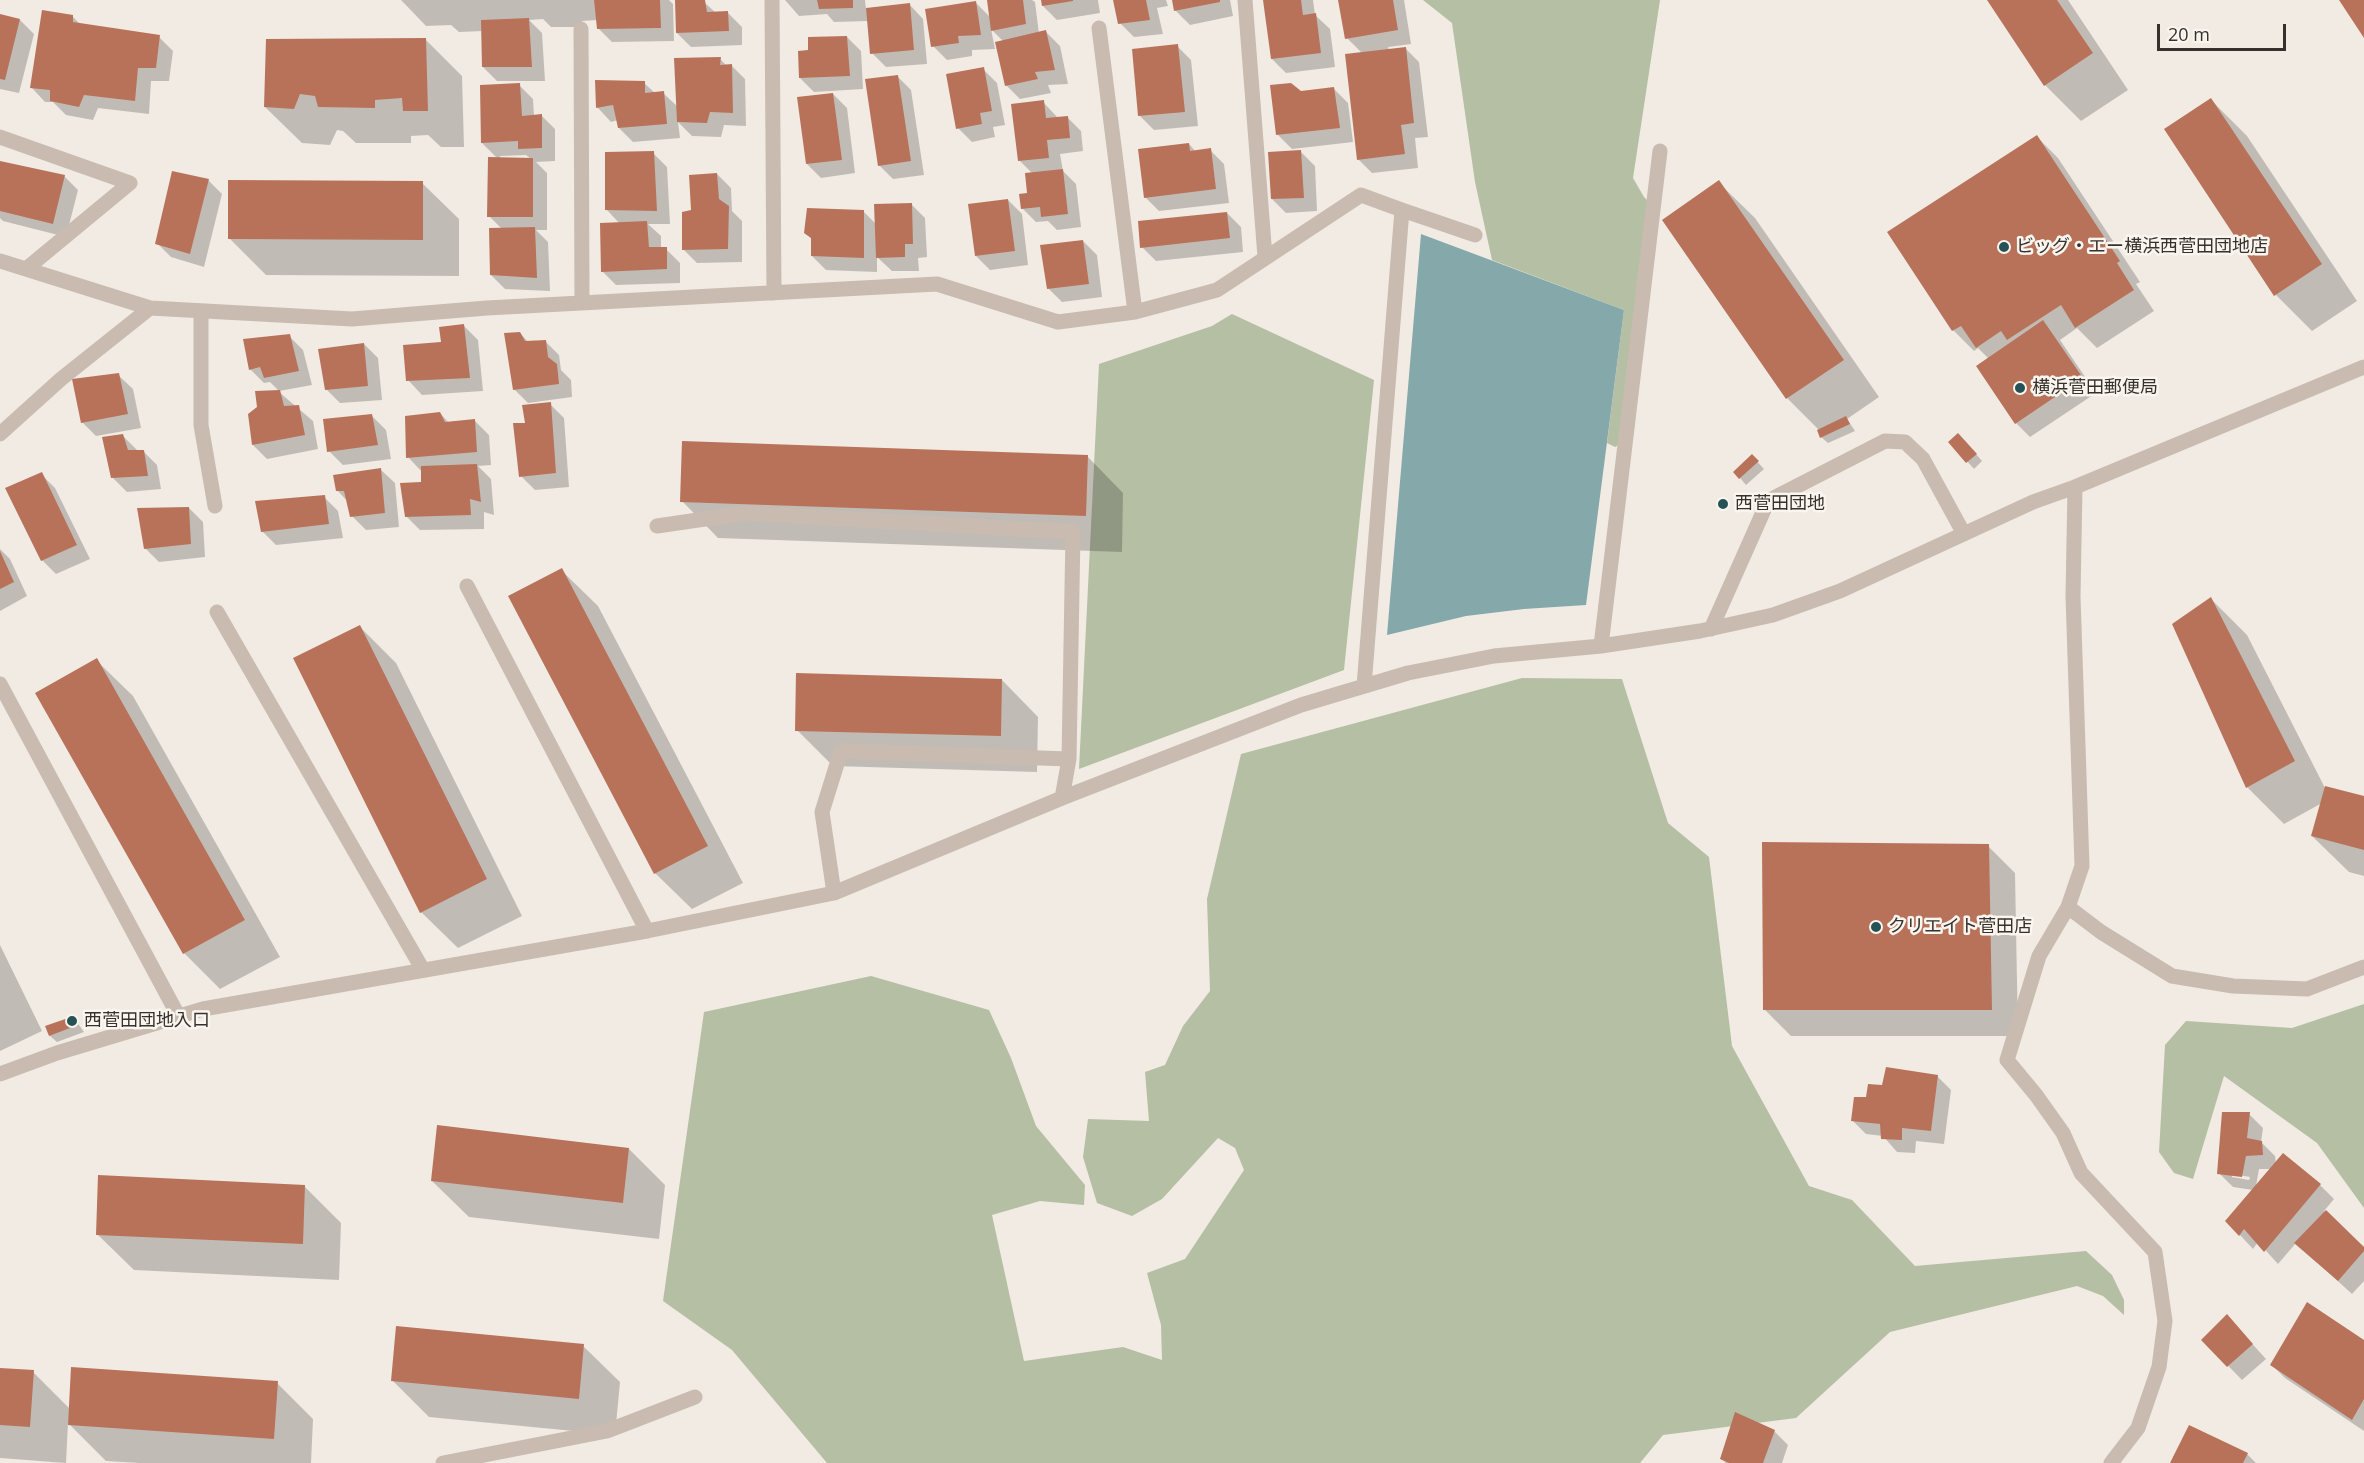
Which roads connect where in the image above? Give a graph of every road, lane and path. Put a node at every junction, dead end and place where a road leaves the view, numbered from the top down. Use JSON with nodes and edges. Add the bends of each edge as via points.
{"nodes":[{"id":1,"x":772,"y":0,"type":"edge"},
{"id":2,"x":1245,"y":0,"type":"edge"},
{"id":3,"x":1099,"y":28,"type":"dead end"},
{"id":4,"x":581,"y":29,"type":"dead end"},
{"id":5,"x":0,"y":137,"type":"edge"},
{"id":6,"x":1659,"y":151,"type":"dead end"},
{"id":7,"x":1402,"y":210,"type":"junction"},
{"id":8,"x":1475,"y":235,"type":"dead end"},
{"id":9,"x":1266,"y":257,"type":"junction"},
{"id":10,"x":0,"y":261,"type":"edge"},
{"id":11,"x":26,"y":269,"type":"junction"},
{"id":12,"x":774,"y":293,"type":"junction"},
{"id":13,"x":582,"y":303,"type":"junction"},
{"id":14,"x":150,"y":308,"type":"junction"},
{"id":15,"x":201,"y":311,"type":"junction"},
{"id":16,"x":1135,"y":312,"type":"junction"},
{"id":17,"x":2364,"y":367,"type":"edge"},
{"id":18,"x":0,"y":434,"type":"edge"},
{"id":19,"x":2075,"y":487,"type":"junction"},
{"id":20,"x":215,"y":506,"type":"dead end"},
{"id":21,"x":657,"y":526,"type":"dead end"},
{"id":22,"x":1964,"y":534,"type":"junction"},
{"id":23,"x":467,"y":586,"type":"dead end"},
{"id":24,"x":217,"y":612,"type":"dead end"},
{"id":25,"x":1711,"y":629,"type":"junction"},
{"id":26,"x":1601,"y":646,"type":"junction"},
{"id":27,"x":0,"y":684,"type":"edge"},
{"id":28,"x":1364,"y":686,"type":"junction"},
{"id":29,"x":1069,"y":759,"type":"junction"},
{"id":30,"x":1062,"y":798,"type":"junction"},
{"id":31,"x":834,"y":893,"type":"junction"},
{"id":32,"x":2068,"y":908,"type":"junction"},
{"id":33,"x":647,"y":931,"type":"junction"},
{"id":34,"x":2364,"y":967,"type":"edge"},
{"id":35,"x":423,"y":970,"type":"junction"},
{"id":36,"x":179,"y":1017,"type":"junction"},
{"id":37,"x":0,"y":1074,"type":"edge"},
{"id":38,"x":695,"y":1397,"type":"dead end"},
{"id":39,"x":443,"y":1463,"type":"edge"},
{"id":40,"x":2111,"y":1463,"type":"edge"}],
"edges":[{"from":1,"to":12,"type":"street"},
{"from":2,"to":9,"type":"street"},
{"from":3,"to":16,"type":"street"},
{"from":4,"to":13,"type":"street"},
{"from":5,"to":11,"type":"street","via":[[130,183]]},
{"from":6,"to":26,"type":"street"},
{"from":7,"to":8,"type":"street"},
{"from":7,"to":9,"type":"street","via":[[1361,195]]},
{"from":7,"to":28,"type":"street"},
{"from":9,"to":16,"type":"street","via":[[1217,290]]},
{"from":10,"to":11,"type":"street"},
{"from":11,"to":14,"type":"street"},
{"from":12,"to":13,"type":"street"},
{"from":12,"to":16,"type":"street","via":[[937,284],[1058,322]]},
{"from":13,"to":15,"type":"street","via":[[352,319]]},
{"from":14,"to":15,"type":"street"},
{"from":14,"to":18,"type":"street"},
{"from":15,"to":20,"type":"street","via":[[201,425]]},
{"from":17,"to":19,"type":"street"},
{"from":19,"to":22,"type":"street"},
{"from":19,"to":32,"type":"street","via":[[2073,596],[2082,866]]},
{"from":21,"to":29,"type":"street","via":[[746,513],[1073,532]]},
{"from":22,"to":25,"type":"street","via":[[1840,591],[1773,615]]},
{"from":22,"to":25,"type":"street","via":[[1923,459],[1905,442],[1885,441],[1768,501]]},
{"from":23,"to":33,"type":"street"},
{"from":24,"to":35,"type":"street"},
{"from":25,"to":26,"type":"street"},
{"from":26,"to":28,"type":"street","via":[[1494,656]]},
{"from":27,"to":36,"type":"street"},
{"from":28,"to":30,"type":"street","via":[[1301,705]]},
{"from":29,"to":30,"type":"street"},
{"from":29,"to":31,"type":"street","via":[[841,751],[822,812]]},
{"from":30,"to":31,"type":"street"},
{"from":31,"to":33,"type":"street"},
{"from":32,"to":34,"type":"street","via":[[2172,976],[2233,986],[2307,989]]},
{"from":32,"to":40,"type":"street","via":[[2039,956],[2007,1060],[2063,1133],[2081,1173],[2155,1252],[2165,1321],[2159,1367],[2138,1428]]},
{"from":33,"to":35,"type":"street"},
{"from":35,"to":36,"type":"street"},
{"from":36,"to":37,"type":"street"},
{"from":38,"to":39,"type":"street","via":[[607,1431]]}]}
